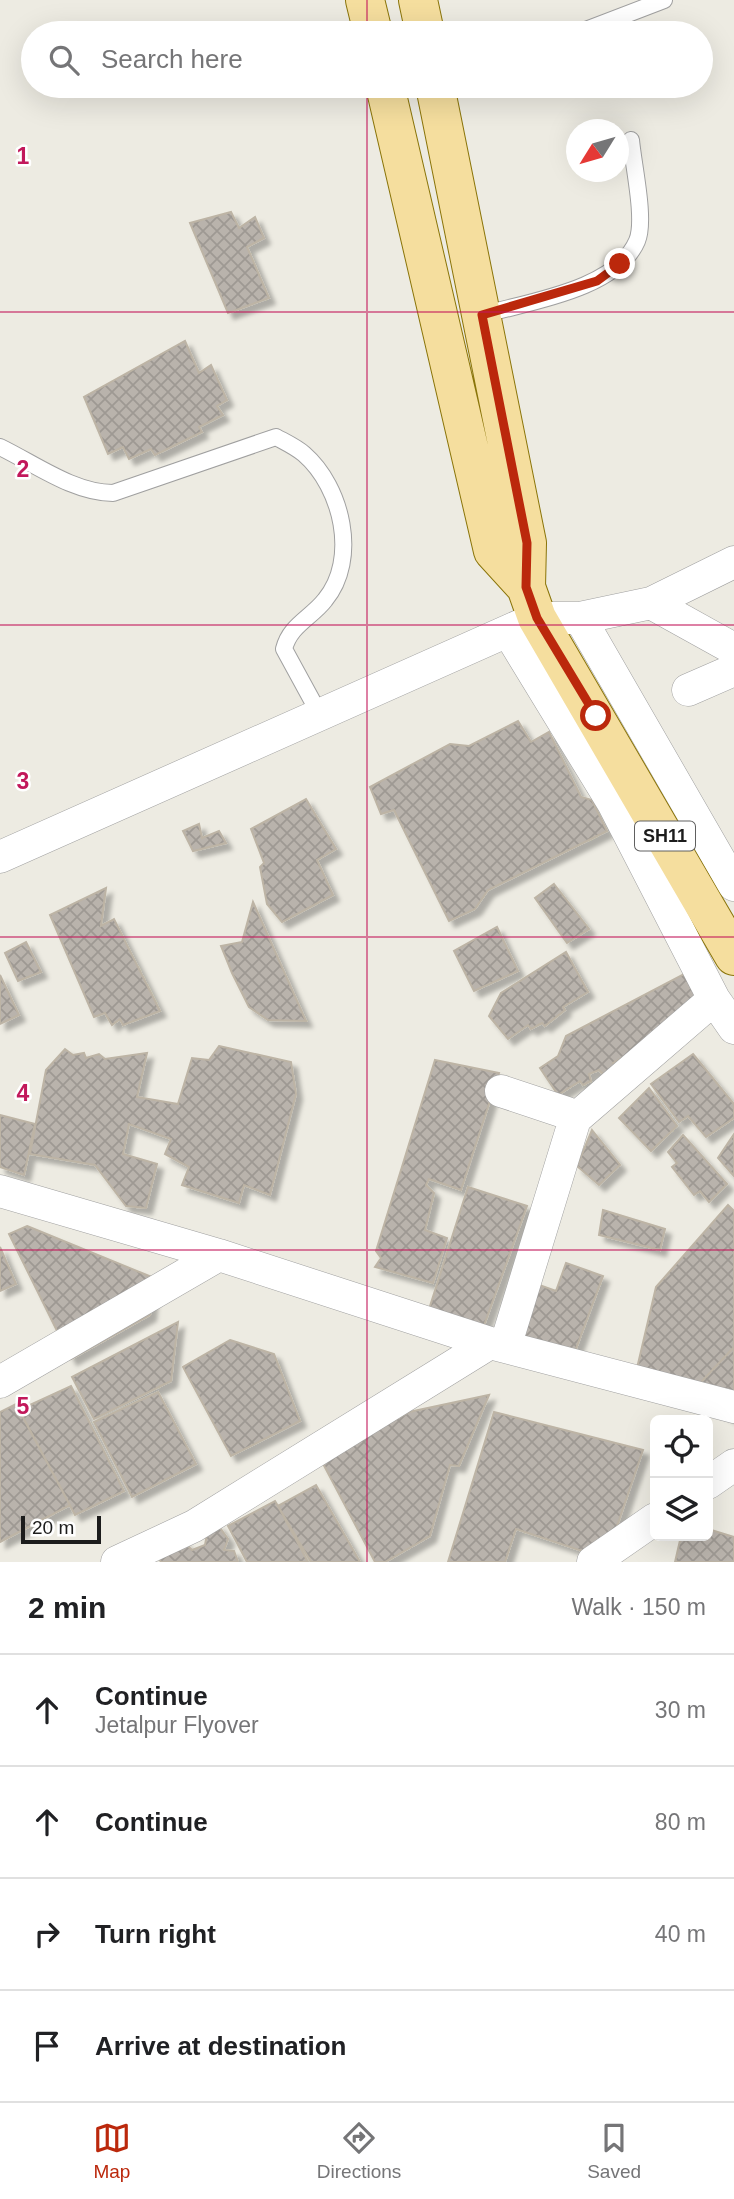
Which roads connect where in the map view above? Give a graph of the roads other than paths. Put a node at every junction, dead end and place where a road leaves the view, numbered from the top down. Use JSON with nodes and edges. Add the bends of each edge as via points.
{"nodes":[{"id":1,"x":366,"y":0,"type":"edge"},
{"id":2,"x":418,"y":0,"type":"edge"},
{"id":3,"x":664,"y":0,"type":"edge"},
{"id":4,"x":370,"y":21,"type":"edge"},
{"id":5,"x":422,"y":21,"type":"edge"},
{"id":6,"x":609,"y":21,"type":"edge"},
{"id":7,"x":388,"y":98,"type":"edge"},
{"id":8,"x":440,"y":98,"type":"edge"},
{"id":9,"x":631,"y":140,"type":"dead end"},
{"id":10,"x":482,"y":315,"type":"junction"},
{"id":11,"x":0,"y":447,"type":"edge"},
{"id":12,"x":734,"y":562,"type":"edge"},
{"id":13,"x":651,"y":603,"type":"junction"},
{"id":14,"x":524,"y":612,"type":"junction"},
{"id":15,"x":580,"y":618,"type":"junction"},
{"id":16,"x":734,"y":649,"type":"edge"},
{"id":17,"x":734,"y":670,"type":"edge"},
{"id":18,"x":688,"y":690,"type":"dead end"},
{"id":19,"x":320,"y":715,"type":"junction"},
{"id":20,"x":0,"y":857,"type":"edge"},
{"id":21,"x":734,"y":885,"type":"edge"},
{"id":22,"x":734,"y":956,"type":"edge"},
{"id":23,"x":714,"y":999,"type":"junction"},
{"id":24,"x":734,"y":1028,"type":"edge"},
{"id":25,"x":501,"y":1091,"type":"dead end"},
{"id":26,"x":575,"y":1119,"type":"junction"},
{"id":27,"x":0,"y":1191,"type":"edge"},
{"id":28,"x":219,"y":1255,"type":"junction"},
{"id":29,"x":498,"y":1345,"type":"junction"},
{"id":30,"x":0,"y":1382,"type":"edge"},
{"id":31,"x":734,"y":1406,"type":"edge"},
{"id":32,"x":734,"y":1465,"type":"edge"},
{"id":33,"x":713,"y":1480,"type":"edge"},
{"id":34,"x":650,"y":1522,"type":"edge"},
{"id":35,"x":117,"y":1562,"type":"edge"},
{"id":36,"x":593,"y":1562,"type":"edge"}],
"edges":[{"from":1,"to":4,"type":"main road"},
{"from":2,"to":5,"type":"main road"},
{"from":3,"to":6,"type":"lane"},
{"from":7,"to":14,"type":"main road","via":[[493,551]]},
{"from":8,"to":10,"type":"main road"},
{"from":9,"to":10,"type":"lane","via":[[639,223],[637,241],[620,264],[597,281]]},
{"from":10,"to":14,"type":"main road","via":[[527,543]]},
{"from":11,"to":19,"type":"lane","via":[[98,493],[113,493],[276,437],[304,454],[323,478],[342,518],[342,561],[326,600],[292,629],[284,649]]},
{"from":12,"to":13,"type":"street"},
{"from":13,"to":15,"type":"street"},
{"from":13,"to":16,"type":"street"},
{"from":14,"to":15,"type":"street"},
{"from":14,"to":19,"type":"street"},
{"from":14,"to":22,"type":"main road","number":"SH11","via":[[596,716]]},
{"from":14,"to":23,"type":"street","via":[[613,803]]},
{"from":15,"to":21,"type":"street"},
{"from":17,"to":18,"type":"street"},
{"from":19,"to":20,"type":"street"},
{"from":23,"to":24,"type":"street"},
{"from":23,"to":26,"type":"street"},
{"from":25,"to":26,"type":"street"},
{"from":26,"to":29,"type":"street"},
{"from":27,"to":28,"type":"street"},
{"from":28,"to":29,"type":"street"},
{"from":28,"to":30,"type":"street"},
{"from":29,"to":31,"type":"street"},
{"from":29,"to":35,"type":"street","via":[[194,1527]]},
{"from":32,"to":33,"type":"street"},
{"from":34,"to":36,"type":"street"}]}
